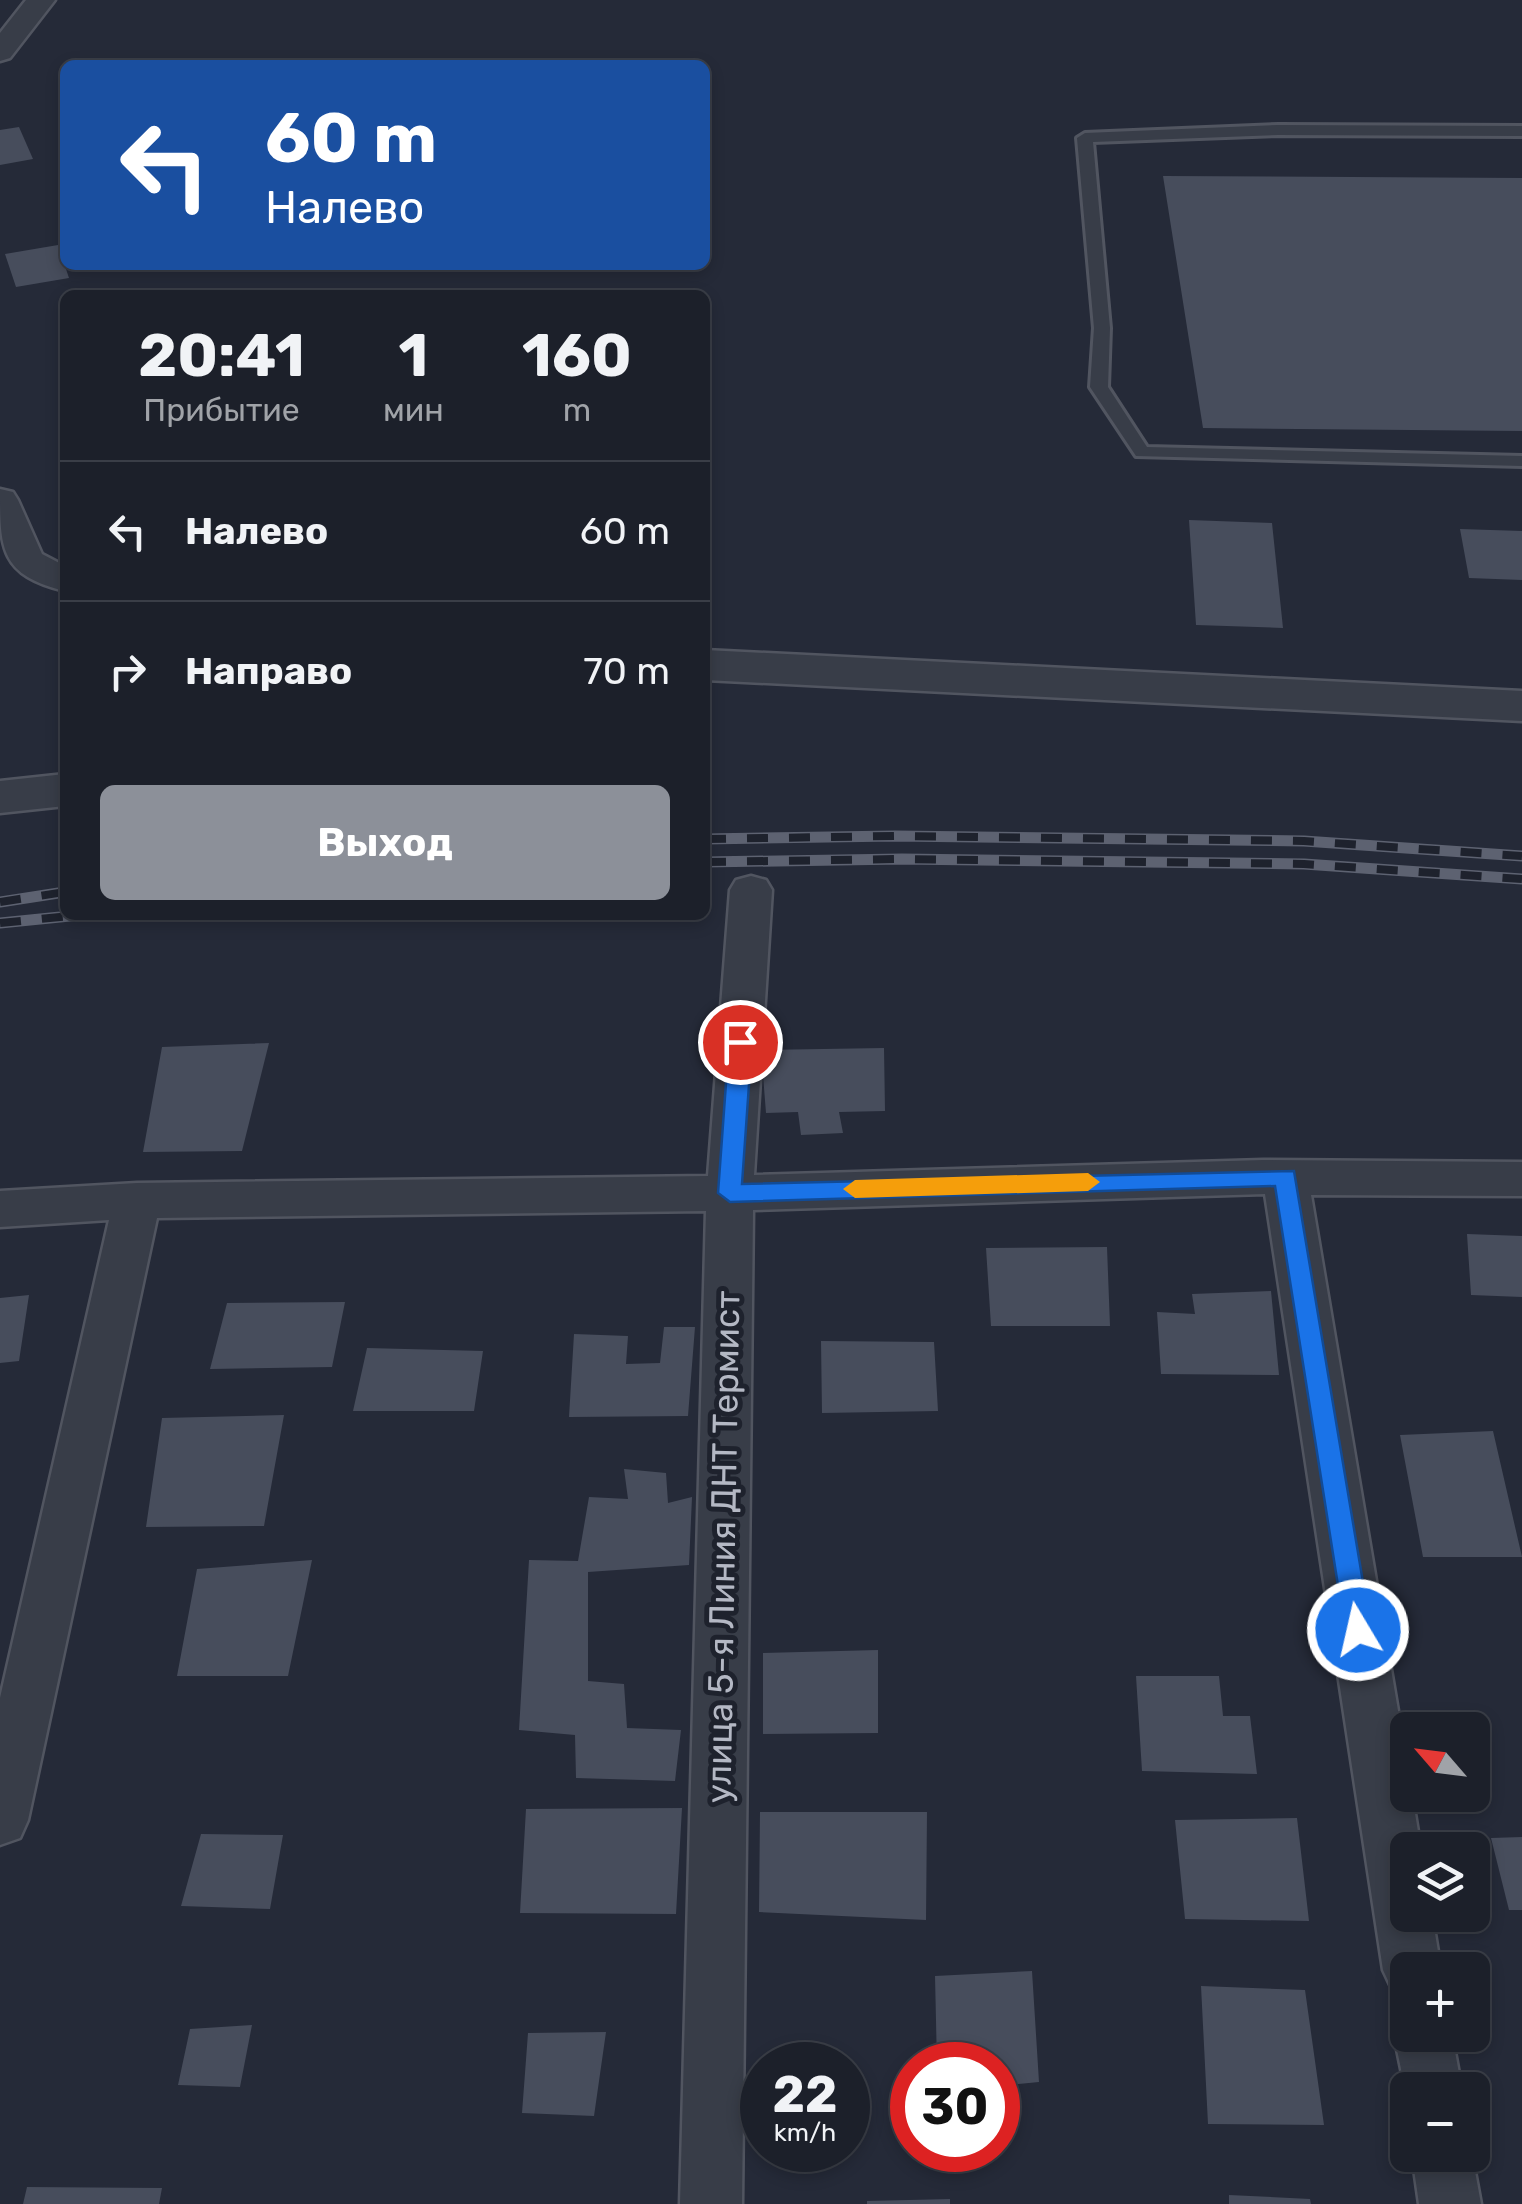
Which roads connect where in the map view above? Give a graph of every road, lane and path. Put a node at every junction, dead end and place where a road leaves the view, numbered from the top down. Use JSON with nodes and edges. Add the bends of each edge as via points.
{"nodes":[{"id":1,"x":41,"y":0,"type":"edge"},
{"id":2,"x":0,"y":52,"type":"edge"},
{"id":3,"x":1522,"y":132,"type":"edge"},
{"id":4,"x":1522,"y":461,"type":"edge"},
{"id":5,"x":0,"y":500,"type":"edge"},
{"id":6,"x":60,"y":578,"type":"edge"},
{"id":7,"x":710,"y":665,"type":"edge"},
{"id":8,"x":1522,"y":706,"type":"edge"},
{"id":9,"x":60,"y":791,"type":"edge"},
{"id":10,"x":0,"y":797,"type":"edge"},
{"id":11,"x":751,"y":890,"type":"dead end"},
{"id":12,"x":1286,"y":1177,"type":"junction"},
{"id":13,"x":1522,"y":1179,"type":"edge"},
{"id":14,"x":730,"y":1193,"type":"junction"},
{"id":15,"x":137,"y":1202,"type":"junction"},
{"id":16,"x":0,"y":1209,"type":"edge"},
{"id":17,"x":0,"y":1820,"type":"edge"},
{"id":18,"x":1409,"y":1952,"type":"edge"},
{"id":19,"x":1445,"y":2172,"type":"edge"},
{"id":20,"x":711,"y":2204,"type":"edge"},
{"id":21,"x":1450,"y":2204,"type":"edge"}],
"edges":[{"from":1,"to":2,"type":"street"},
{"from":3,"to":4,"type":"lane","via":[[1278,130],[1085,138],[1102,328],[1099,387],[1142,452]]},
{"from":5,"to":6,"type":"street","via":[[26,561]]},
{"from":7,"to":8,"type":"street"},
{"from":9,"to":10,"type":"street"},
{"from":11,"to":14,"type":"street","name":"улица 5-я Линия ДНТ Термист"},
{"from":12,"to":13,"type":"street"},
{"from":12,"to":14,"type":"street"},
{"from":12,"to":18,"type":"street"},
{"from":14,"to":15,"type":"street"},
{"from":14,"to":20,"type":"street","name":"улица 5-я Линия ДНТ Термист"},
{"from":15,"to":16,"type":"street"},
{"from":15,"to":17,"type":"street"},
{"from":19,"to":21,"type":"street"}]}
